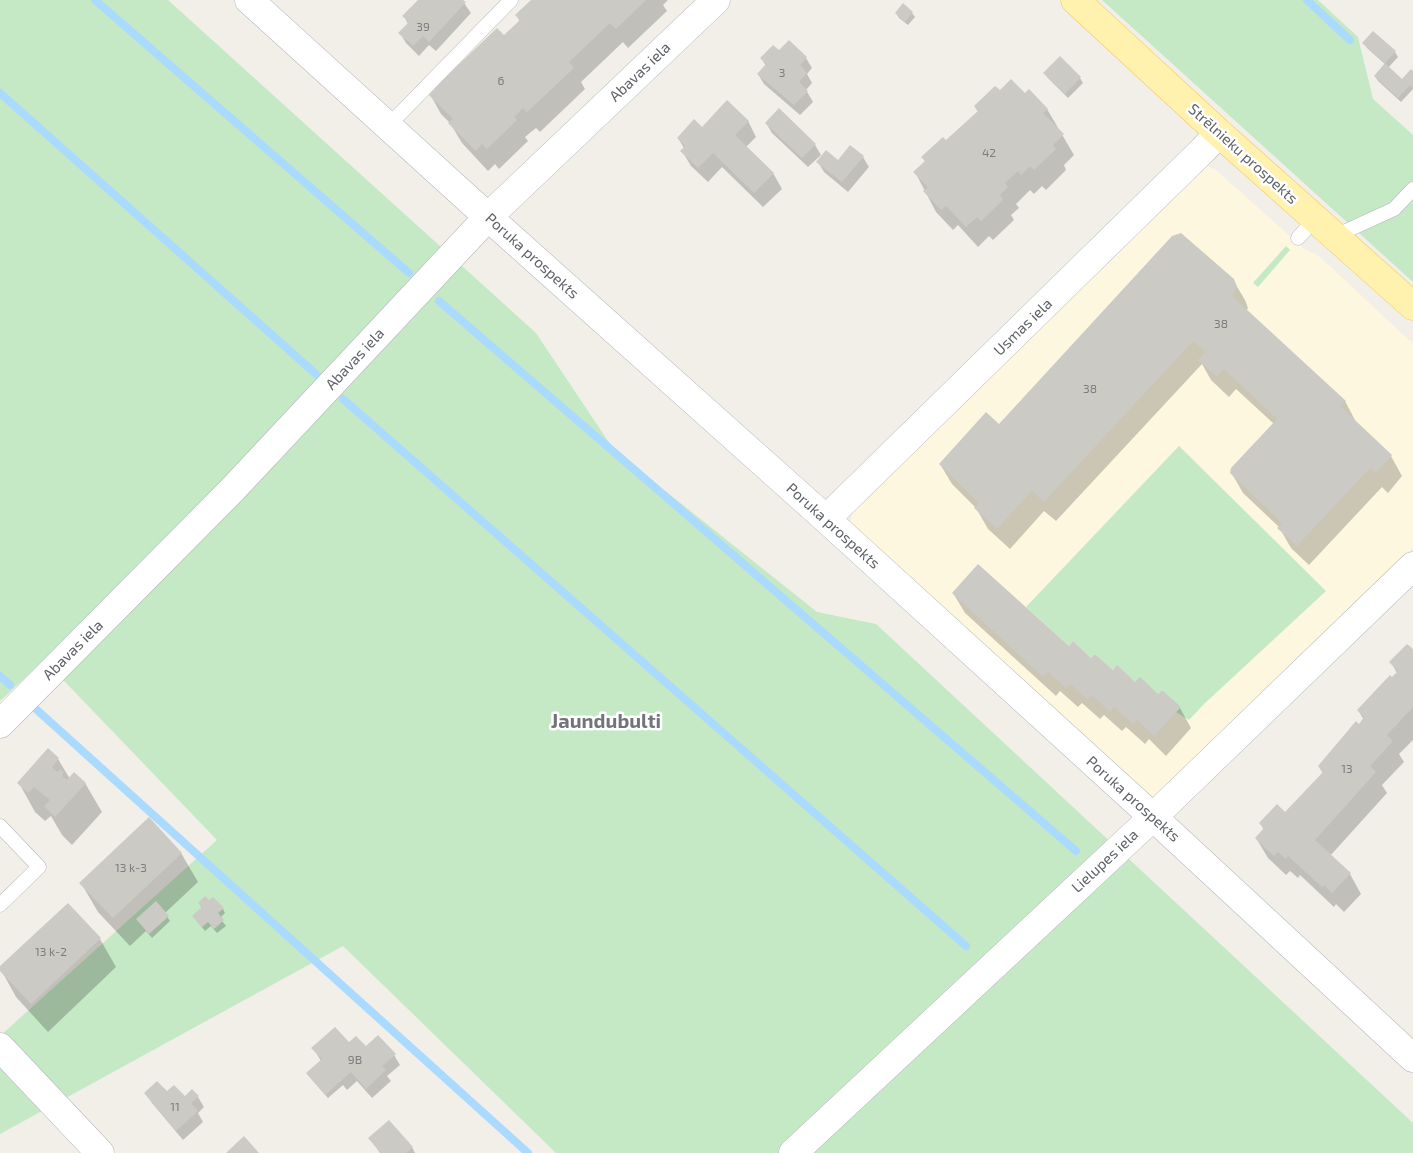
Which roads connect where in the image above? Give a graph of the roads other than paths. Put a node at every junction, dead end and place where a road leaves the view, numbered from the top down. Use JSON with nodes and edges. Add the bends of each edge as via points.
{"nodes":[{"id":1,"x":249,"y":0,"type":"edge"},
{"id":2,"x":511,"y":0,"type":"edge"},
{"id":3,"x":716,"y":0,"type":"edge"},
{"id":4,"x":1075,"y":0,"type":"edge"},
{"id":5,"x":388,"y":126,"type":"junction"},
{"id":6,"x":1219,"y":133,"type":"junction"},
{"id":7,"x":1413,"y":190,"type":"edge"},
{"id":8,"x":488,"y":217,"type":"junction"},
{"id":9,"x":1316,"y":231,"type":"junction"},
{"id":10,"x":1413,"y":306,"type":"edge"},
{"id":11,"x":826,"y":519,"type":"junction"},
{"id":12,"x":1413,"y":566,"type":"edge"},
{"id":13,"x":0,"y":724,"type":"edge"},
{"id":14,"x":1153,"y":817,"type":"junction"},
{"id":15,"x":0,"y":826,"type":"edge"},
{"id":16,"x":0,"y":905,"type":"edge"},
{"id":17,"x":0,"y":1047,"type":"edge"},
{"id":18,"x":1413,"y":1058,"type":"edge"},
{"id":19,"x":100,"y":1153,"type":"edge"},
{"id":20,"x":793,"y":1153,"type":"edge"}],
"edges":[{"from":1,"to":5,"type":"street","name":"Poruka prospekts"},
{"from":2,"to":5,"type":"lane"},
{"from":3,"to":8,"type":"street","name":"Abavas iela"},
{"from":4,"to":6,"type":"main road","name":"Strēlnieku prospekts"},
{"from":5,"to":8,"type":"street","name":"Poruka prospekts"},
{"from":6,"to":9,"type":"main road","name":"Strēlnieku prospekts"},
{"from":6,"to":11,"type":"street","name":"Usmas iela"},
{"from":7,"to":9,"type":"lane","via":[[1394,209]]},
{"from":8,"to":11,"type":"street","name":"Poruka prospekts"},
{"from":8,"to":13,"type":"street","name":"Abavas iela","via":[[232,490]]},
{"from":9,"to":10,"type":"main road","name":"Strēlnieku prospekts"},
{"from":11,"to":14,"type":"street","name":"Poruka prospekts"},
{"from":12,"to":14,"type":"street","name":"Lielupes iela"},
{"from":14,"to":18,"type":"street","name":"Poruka prospekts"},
{"from":14,"to":20,"type":"street","name":"Lielupes iela"},
{"from":15,"to":16,"type":"lane","via":[[39,867]]},
{"from":17,"to":19,"type":"street"}]}
